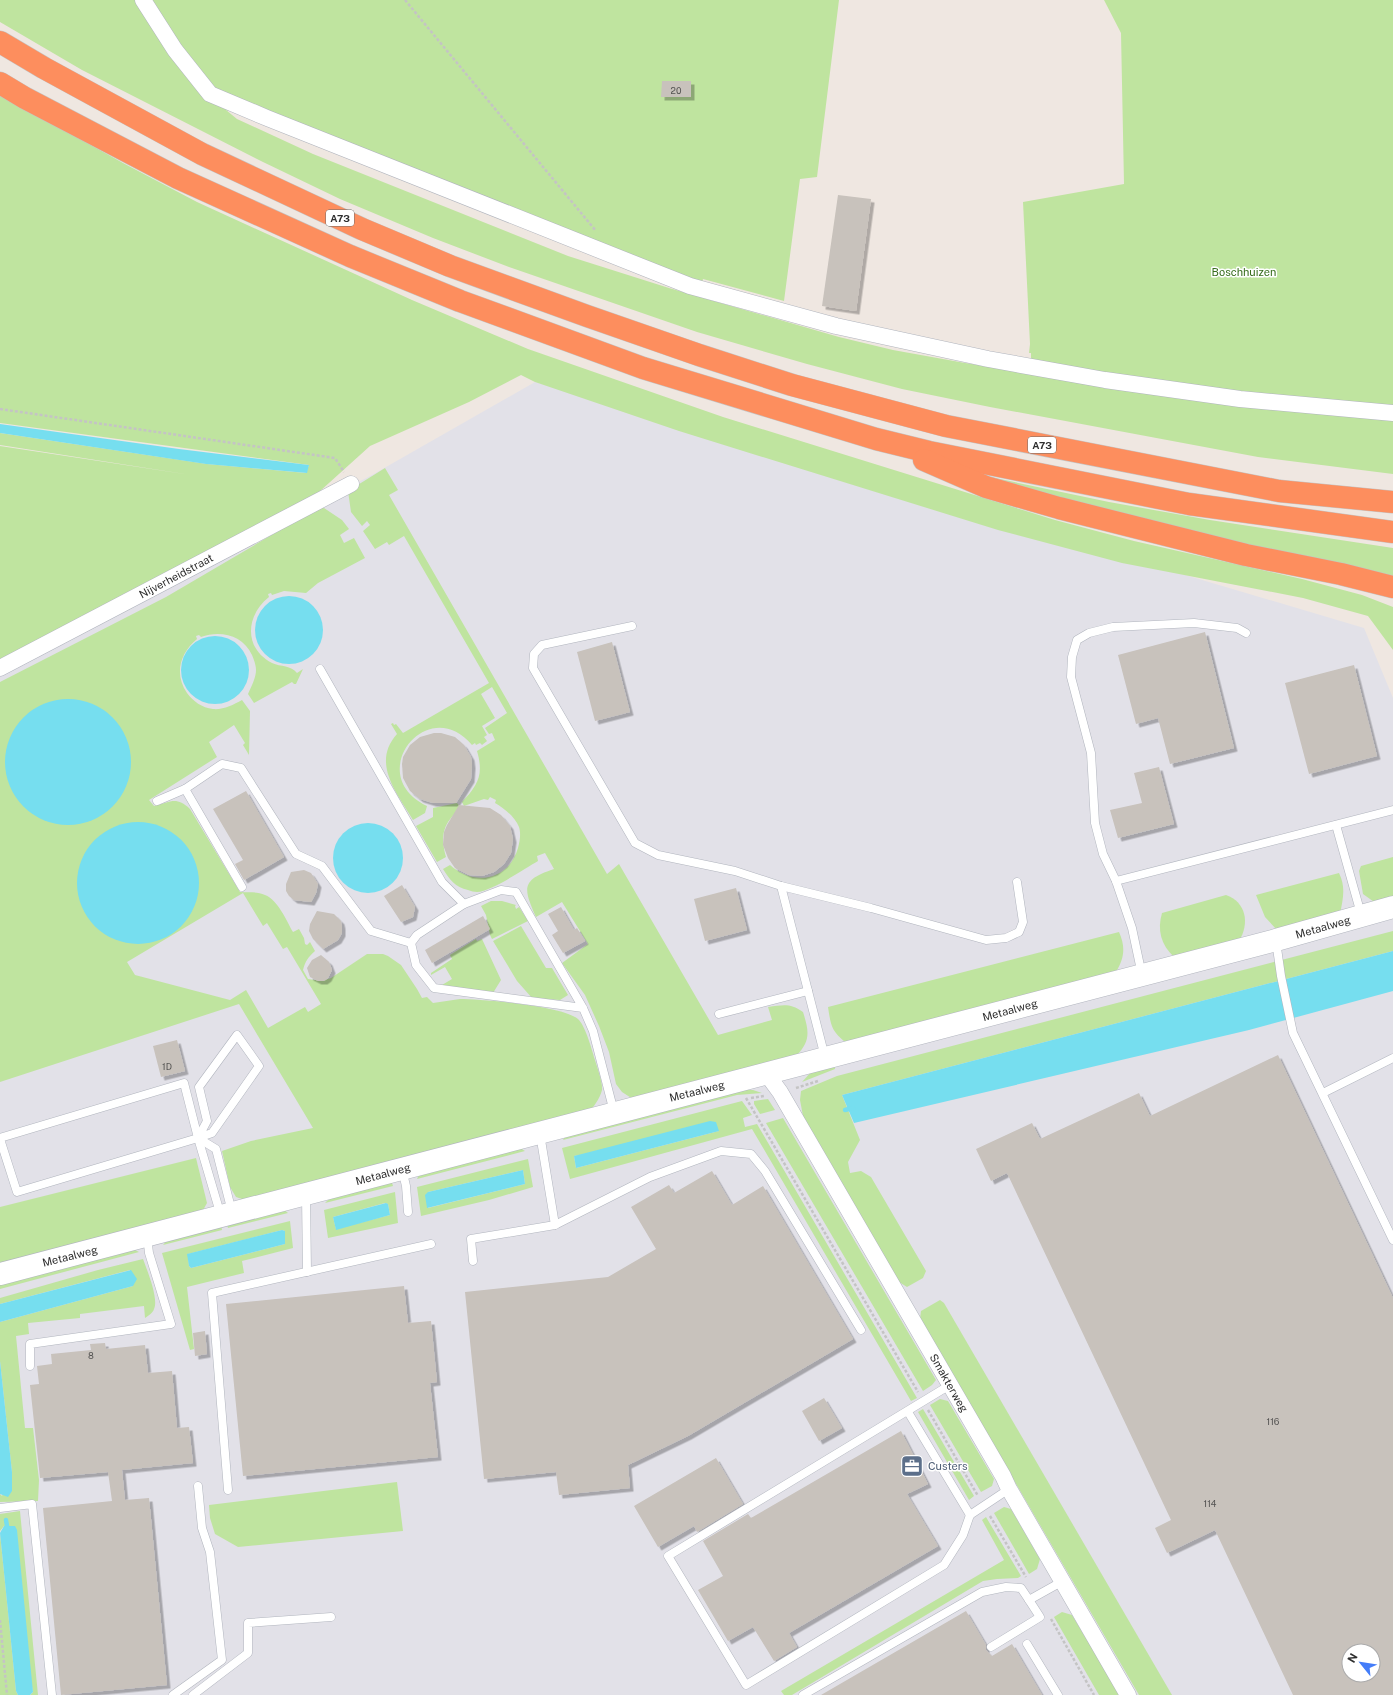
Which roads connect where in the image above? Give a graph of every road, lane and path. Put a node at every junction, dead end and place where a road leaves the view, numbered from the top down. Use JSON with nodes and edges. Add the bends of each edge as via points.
{"nodes":[{"id":1,"x":143,"y":0,"type":"edge"},
{"id":2,"x":405,"y":0,"type":"edge"},
{"id":3,"x":0,"y":42,"type":"edge"},
{"id":4,"x":0,"y":83,"type":"edge"},
{"id":5,"x":596,"y":232,"type":"dead end"},
{"id":6,"x":0,"y":409,"type":"edge"},
{"id":7,"x":1393,"y":413,"type":"edge"},
{"id":8,"x":876,"y":439,"type":"junction"},
{"id":9,"x":351,"y":484,"type":"joint"},
{"id":10,"x":1393,"y":502,"type":"edge"},
{"id":11,"x":1393,"y":532,"type":"edge"},
{"id":12,"x":1393,"y":587,"type":"edge"},
{"id":13,"x":632,"y":626,"type":"dead end"},
{"id":14,"x":1246,"y":633,"type":"dead end"},
{"id":15,"x":0,"y":668,"type":"edge"},
{"id":16,"x":320,"y":669,"type":"dead end"},
{"id":17,"x":185,"y":789,"type":"junction"},
{"id":18,"x":157,"y":801,"type":"dead end"},
{"id":19,"x":1393,"y":810,"type":"edge"},
{"id":20,"x":1336,"y":825,"type":"junction"},
{"id":21,"x":1116,"y":881,"type":"junction"},
{"id":22,"x":1017,"y":882,"type":"dead end"},
{"id":23,"x":781,"y":886,"type":"junction"},
{"id":24,"x":242,"y":887,"type":"dead end"},
{"id":25,"x":464,"y":904,"type":"junction"},
{"id":26,"x":1393,"y":907,"type":"edge"},
{"id":27,"x":1362,"y":916,"type":"junction"},
{"id":28,"x":1276,"y":940,"type":"junction"},
{"id":29,"x":412,"y":944,"type":"junction"},
{"id":30,"x":1142,"y":975,"type":"junction"},
{"id":31,"x":808,"y":991,"type":"junction"},
{"id":32,"x":583,"y":1008,"type":"junction"},
{"id":33,"x":719,"y":1014,"type":"dead end"},
{"id":34,"x":825,"y":1058,"type":"junction"},
{"id":35,"x":1393,"y":1058,"type":"edge"},
{"id":36,"x":766,"y":1073,"type":"junction"},
{"id":37,"x":1322,"y":1093,"type":"junction"},
{"id":38,"x":614,"y":1112,"type":"junction"},
{"id":39,"x":540,"y":1132,"type":"junction"},
{"id":40,"x":0,"y":1138,"type":"edge"},
{"id":41,"x":198,"y":1138,"type":"junction"},
{"id":42,"x":402,"y":1168,"type":"junction"},
{"id":43,"x":306,"y":1194,"type":"junction"},
{"id":44,"x":408,"y":1212,"type":"dead end"},
{"id":45,"x":227,"y":1215,"type":"junction"},
{"id":46,"x":555,"y":1226,"type":"junction"},
{"id":47,"x":147,"y":1236,"type":"junction"},
{"id":48,"x":1393,"y":1240,"type":"edge"},
{"id":49,"x":431,"y":1244,"type":"dead end"},
{"id":50,"x":473,"y":1261,"type":"dead end"},
{"id":51,"x":307,"y":1272,"type":"junction"},
{"id":52,"x":0,"y":1274,"type":"edge"},
{"id":53,"x":861,"y":1330,"type":"dead end"},
{"id":54,"x":30,"y":1366,"type":"dead end"},
{"id":55,"x":950,"y":1385,"type":"junction"},
{"id":56,"x":908,"y":1412,"type":"junction"},
{"id":57,"x":198,"y":1486,"type":"dead end"},
{"id":58,"x":1009,"y":1489,"type":"junction"},
{"id":59,"x":228,"y":1490,"type":"dead end"},
{"id":60,"x":0,"y":1508,"type":"edge"},
{"id":61,"x":970,"y":1515,"type":"junction"},
{"id":62,"x":1063,"y":1581,"type":"junction"},
{"id":63,"x":1029,"y":1600,"type":"junction"},
{"id":64,"x":331,"y":1617,"type":"dead end"},
{"id":65,"x":0,"y":1620,"type":"edge"},
{"id":66,"x":1027,"y":1644,"type":"dead end"},
{"id":67,"x":991,"y":1647,"type":"dead end"},
{"id":68,"x":7,"y":1695,"type":"edge"},
{"id":69,"x":52,"y":1695,"type":"edge"},
{"id":70,"x":174,"y":1695,"type":"edge"},
{"id":71,"x":193,"y":1695,"type":"edge"},
{"id":72,"x":803,"y":1695,"type":"edge"},
{"id":73,"x":1058,"y":1695,"type":"edge"},
{"id":74,"x":1128,"y":1695,"type":"edge"}],
"edges":[{"from":1,"to":7,"type":"street","via":[[175,50],[210,94],[690,286],[836,326],[988,360],[1240,399]]},
{"from":2,"to":5,"type":"path"},
{"from":3,"to":10,"type":"highway","number":"A73","via":[[202,154],[362,229],[450,266],[706,357],[792,385],[946,426],[1280,491]]},
{"from":4,"to":8,"type":"highway","via":[[178,178],[350,256],[460,301],[643,368]]},
{"from":6,"to":9,"type":"path","via":[[335,458]]},
{"from":8,"to":11,"type":"highway","via":[[937,454],[1189,504]]},
{"from":8,"to":12,"type":"highway","via":[[986,487],[1059,508],[1246,555],[1334,572]]},
{"from":9,"to":15,"type":"street","name":"Nijverheidstraat"},
{"from":13,"to":23,"type":"lane","via":[[542,645],[534,654],[533,668],[635,843],[658,855],[735,871]]},
{"from":14,"to":21,"type":"lane","via":[[1238,628],[1194,623],[1113,627],[1089,633],[1077,640],[1072,657],[1071,677],[1091,754],[1095,823],[1103,854]]},
{"from":16,"to":25,"type":"lane","via":[[442,882]]},
{"from":17,"to":18,"type":"lane"},
{"from":17,"to":24,"type":"lane"},
{"from":17,"to":29,"type":"lane","via":[[222,764],[241,768],[296,854],[322,866],[371,931]]},
{"from":19,"to":20,"type":"lane"},
{"from":20,"to":21,"type":"lane"},
{"from":20,"to":27,"type":"lane"},
{"from":21,"to":30,"type":"lane","via":[[1132,928]]},
{"from":22,"to":23,"type":"lane","via":[[1023,922],[1019,932],[1006,938],[986,940]]},
{"from":23,"to":31,"type":"lane"},
{"from":25,"to":29,"type":"lane","via":[[417,935]]},
{"from":25,"to":32,"type":"lane","via":[[500,890],[516,892]]},
{"from":26,"to":27,"type":"street","name":"Metaalweg"},
{"from":27,"to":28,"type":"street","name":"Metaalweg"},
{"from":28,"to":30,"type":"street","name":"Metaalweg"},
{"from":28,"to":37,"type":"lane","via":[[1293,1033]]},
{"from":29,"to":32,"type":"lane","via":[[416,965],[434,988]]},
{"from":30,"to":34,"type":"street","name":"Metaalweg"},
{"from":31,"to":33,"type":"lane"},
{"from":31,"to":34,"type":"lane"},
{"from":32,"to":38,"type":"lane","via":[[593,1031]]},
{"from":34,"to":36,"type":"street","name":"Metaalweg"},
{"from":35,"to":37,"type":"lane"},
{"from":36,"to":38,"type":"street","name":"Metaalweg"},
{"from":36,"to":55,"type":"street","name":"Smakterweg","via":[[780,1092]]},
{"from":37,"to":48,"type":"lane"},
{"from":38,"to":39,"type":"street","name":"Metaalweg"},
{"from":39,"to":42,"type":"street","name":"Metaalweg"},
{"from":39,"to":46,"type":"lane"},
{"from":40,"to":41,"type":"lane","via":[[17,1192]]},
{"from":40,"to":41,"type":"lane","via":[[184,1082]]},
{"from":41,"to":41,"type":"lane","via":[[207,1121],[199,1087],[237,1035],[259,1066],[212,1133]]},
{"from":41,"to":45,"type":"lane"},
{"from":41,"to":45,"type":"lane","via":[[216,1149]]},
{"from":42,"to":43,"type":"street","name":"Metaalweg"},
{"from":42,"to":44,"type":"lane"},
{"from":43,"to":45,"type":"street","name":"Metaalweg"},
{"from":43,"to":51,"type":"lane"},
{"from":45,"to":47,"type":"street","name":"Metaalweg"},
{"from":46,"to":50,"type":"lane","via":[[472,1239]]},
{"from":46,"to":53,"type":"lane","via":[[650,1177],[721,1152],[751,1154],[765,1171]]},
{"from":47,"to":52,"type":"street","name":"Metaalweg"},
{"from":47,"to":54,"type":"lane","via":[[149,1253],[171,1324],[30,1344]]},
{"from":49,"to":51,"type":"lane"},
{"from":51,"to":59,"type":"lane","via":[[212,1293]]},
{"from":55,"to":56,"type":"lane"},
{"from":55,"to":58,"type":"street","name":"Smakterweg"},
{"from":56,"to":61,"type":"lane"},
{"from":56,"to":61,"type":"lane","via":[[668,1556],[746,1685],[944,1565],[963,1535]]},
{"from":57,"to":70,"type":"lane","via":[[202,1528],[210,1552],[222,1660]]},
{"from":58,"to":61,"type":"lane"},
{"from":58,"to":62,"type":"street","name":"Smakterweg"},
{"from":60,"to":69,"type":"lane","via":[[32,1504]]},
{"from":62,"to":63,"type":"lane"},
{"from":62,"to":74,"type":"street","name":"Smakterweg"},
{"from":63,"to":67,"type":"lane","via":[[1040,1617]]},
{"from":63,"to":72,"type":"lane","via":[[1021,1588],[1006,1587],[982,1592]]},
{"from":64,"to":71,"type":"lane","via":[[248,1623],[248,1653]]},
{"from":65,"to":68,"type":"path"},
{"from":66,"to":73,"type":"lane"}]}
